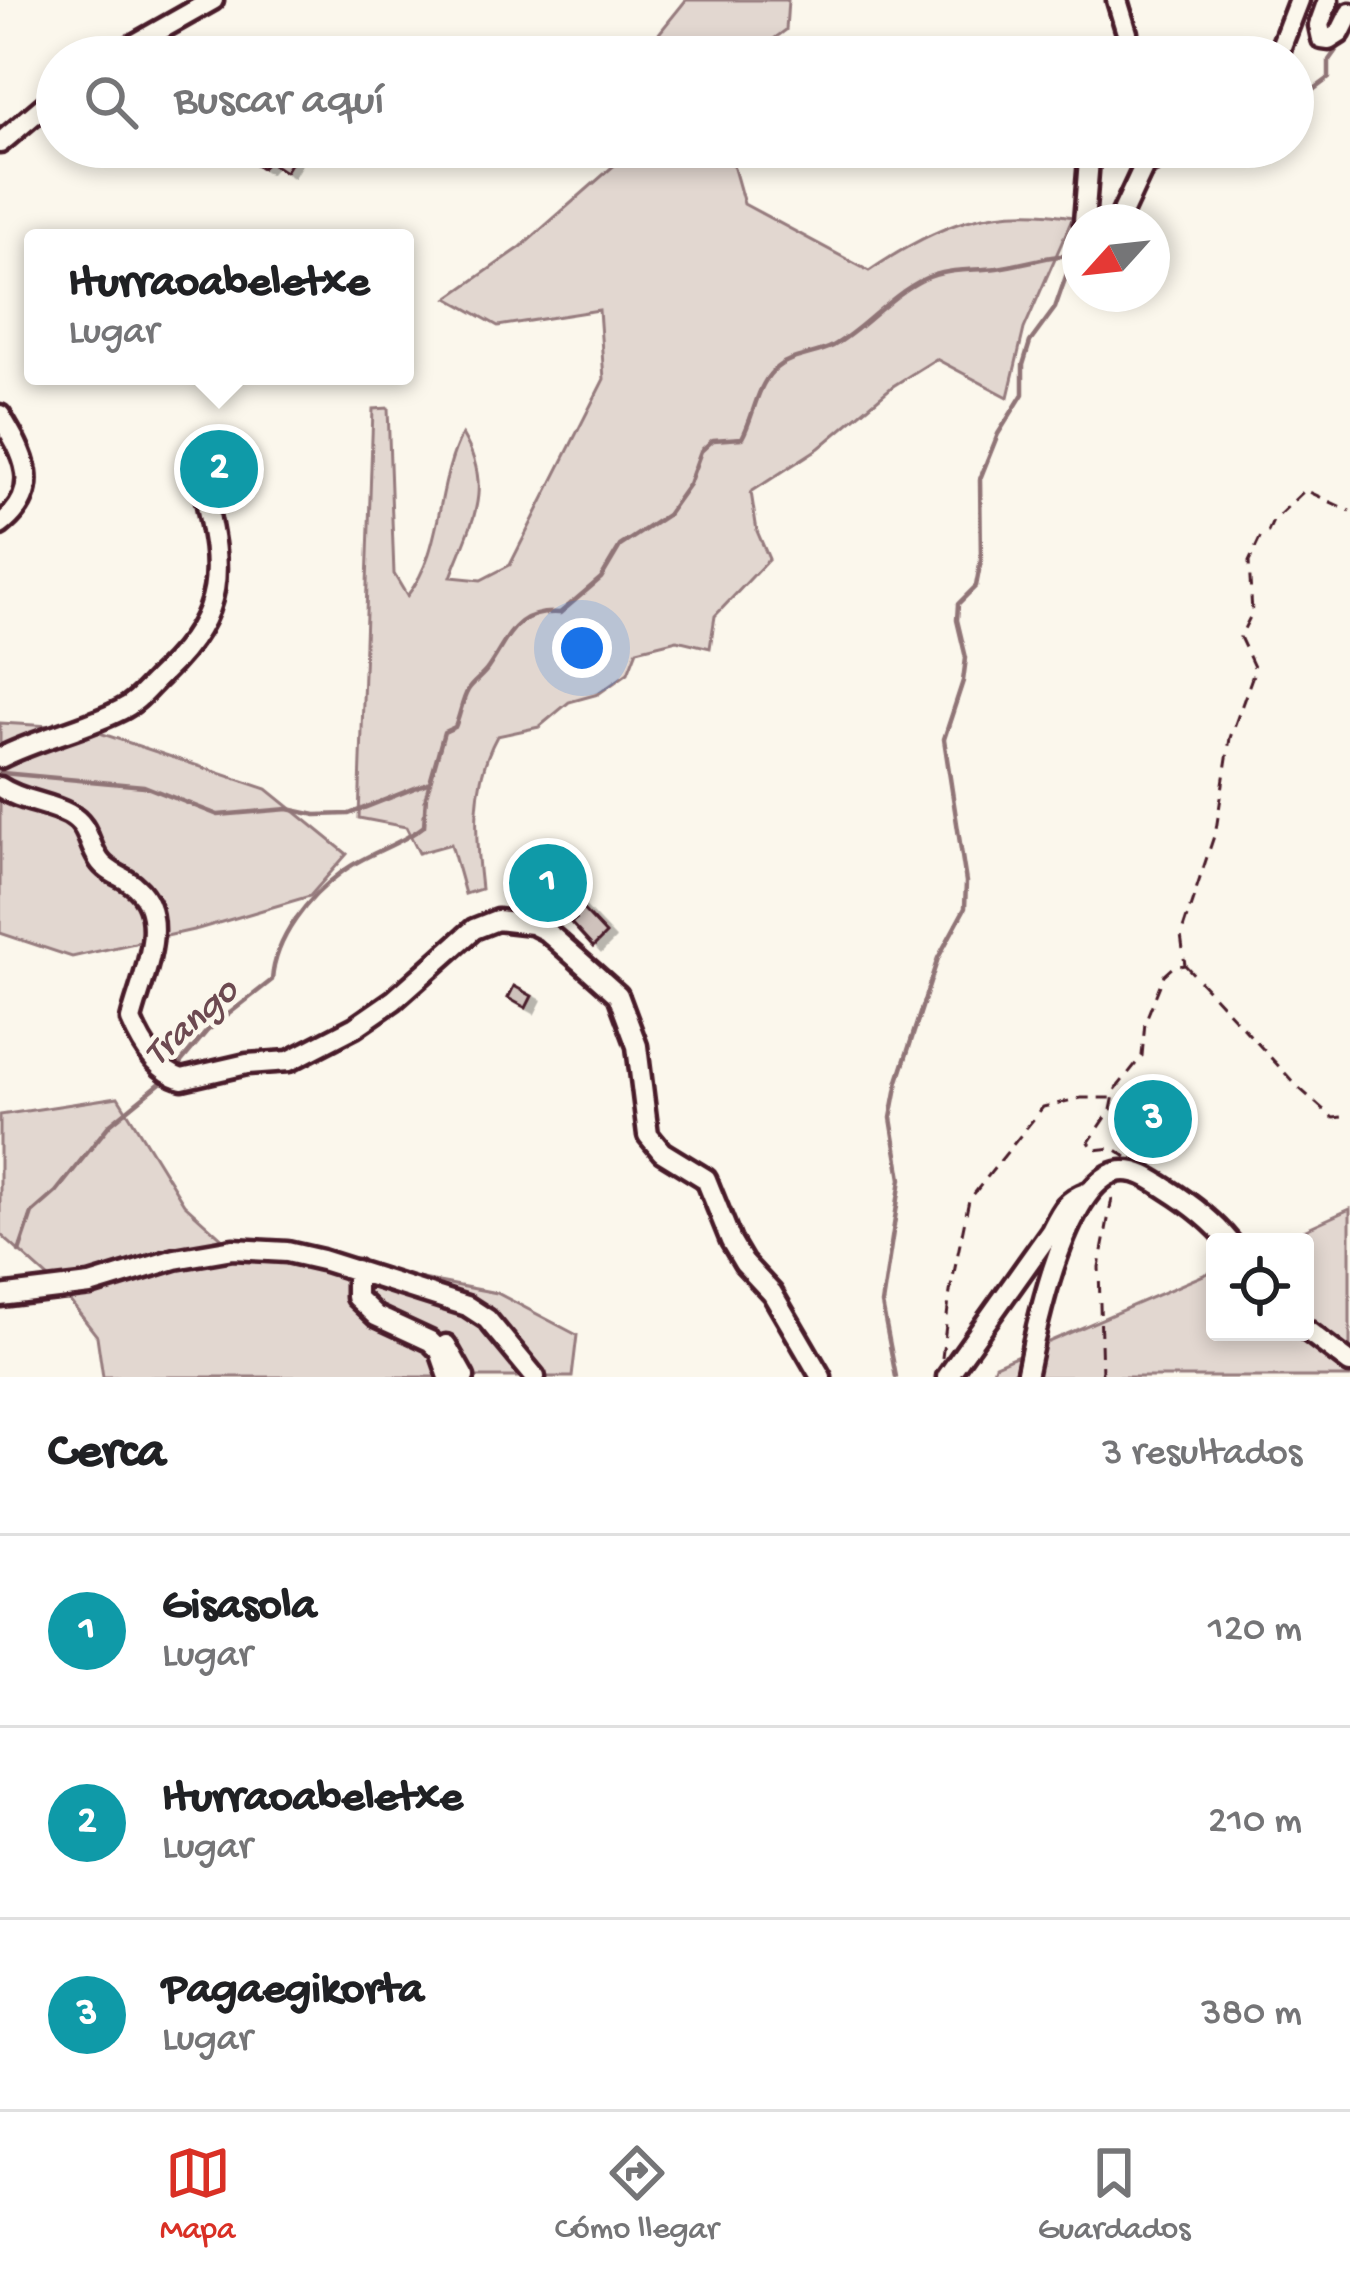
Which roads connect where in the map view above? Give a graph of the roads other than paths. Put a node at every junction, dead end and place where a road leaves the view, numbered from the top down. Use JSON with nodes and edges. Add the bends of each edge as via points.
{"nodes":[{"id":1,"x":213,"y":0,"type":"edge"},
{"id":2,"x":1117,"y":0,"type":"edge"},
{"id":3,"x":1299,"y":0,"type":"edge"},
{"id":4,"x":1328,"y":0,"type":"edge"},
{"id":5,"x":1350,"y":13,"type":"edge"},
{"id":6,"x":149,"y":36,"type":"edge"},
{"id":7,"x":1127,"y":36,"type":"edge"},
{"id":8,"x":1285,"y":36,"type":"edge"},
{"id":9,"x":36,"y":113,"type":"edge"},
{"id":10,"x":0,"y":143,"type":"edge"},
{"id":11,"x":1088,"y":168,"type":"edge"},
{"id":12,"x":1143,"y":168,"type":"edge"},
{"id":13,"x":1085,"y":204,"type":"edge"},
{"id":14,"x":1126,"y":204,"type":"edge"},
{"id":15,"x":0,"y":415,"type":"edge"},
{"id":16,"x":196,"y":451,"type":"dead end"},
{"id":17,"x":0,"y":525,"type":"edge"},
{"id":18,"x":0,"y":758,"type":"edge"},
{"id":19,"x":0,"y":787,"type":"edge"},
{"id":20,"x":1088,"y":1192,"type":"junction"},
{"id":21,"x":1221,"y":1233,"type":"edge"},
{"id":22,"x":356,"y":1270,"type":"junction"},
{"id":23,"x":0,"y":1296,"type":"edge"},
{"id":24,"x":1314,"y":1336,"type":"edge"},
{"id":25,"x":430,"y":1341,"type":"junction"},
{"id":26,"x":1350,"y":1363,"type":"edge"},
{"id":27,"x":944,"y":1371,"type":"edge"},
{"id":28,"x":449,"y":1377,"type":"edge"},
{"id":29,"x":464,"y":1377,"type":"edge"},
{"id":30,"x":535,"y":1377,"type":"edge"},
{"id":31,"x":820,"y":1377,"type":"edge"},
{"id":32,"x":1026,"y":1377,"type":"edge"}],
"edges":[{"from":1,"to":6,"type":"street"},
{"from":2,"to":7,"type":"street"},
{"from":3,"to":8,"type":"street"},
{"from":4,"to":5,"type":"street","via":[[1322,39],[1340,33]]},
{"from":9,"to":10,"type":"street"},
{"from":11,"to":13,"type":"street"},
{"from":12,"to":14,"type":"street"},
{"from":15,"to":17,"type":"street","via":[[26,472],[22,503]]},
{"from":16,"to":18,"type":"street","via":[[216,550],[213,600],[197,632],[128,706]]},
{"from":19,"to":31,"type":"street","via":[[77,820],[103,865],[147,901],[151,954],[131,1020],[173,1077],[289,1061],[328,1042],[394,1000],[486,922],[513,919],[546,931],[618,995],[637,1046],[648,1135],[706,1179],[731,1241]]},
{"from":20,"to":21,"type":"street","via":[[1123,1170],[1145,1176]]},
{"from":20,"to":27,"type":"street","via":[[1063,1207]]},
{"from":20,"to":32,"type":"street","via":[[1052,1271]]},
{"from":22,"to":23,"type":"street","via":[[287,1252],[232,1249],[90,1285]]},
{"from":22,"to":25,"type":"street","via":[[356,1297],[376,1316]]},
{"from":22,"to":30,"type":"street","via":[[467,1306]]},
{"from":24,"to":26,"type":"street"},
{"from":25,"to":28,"type":"street"},
{"from":25,"to":29,"type":"street","via":[[445,1343]]}]}
